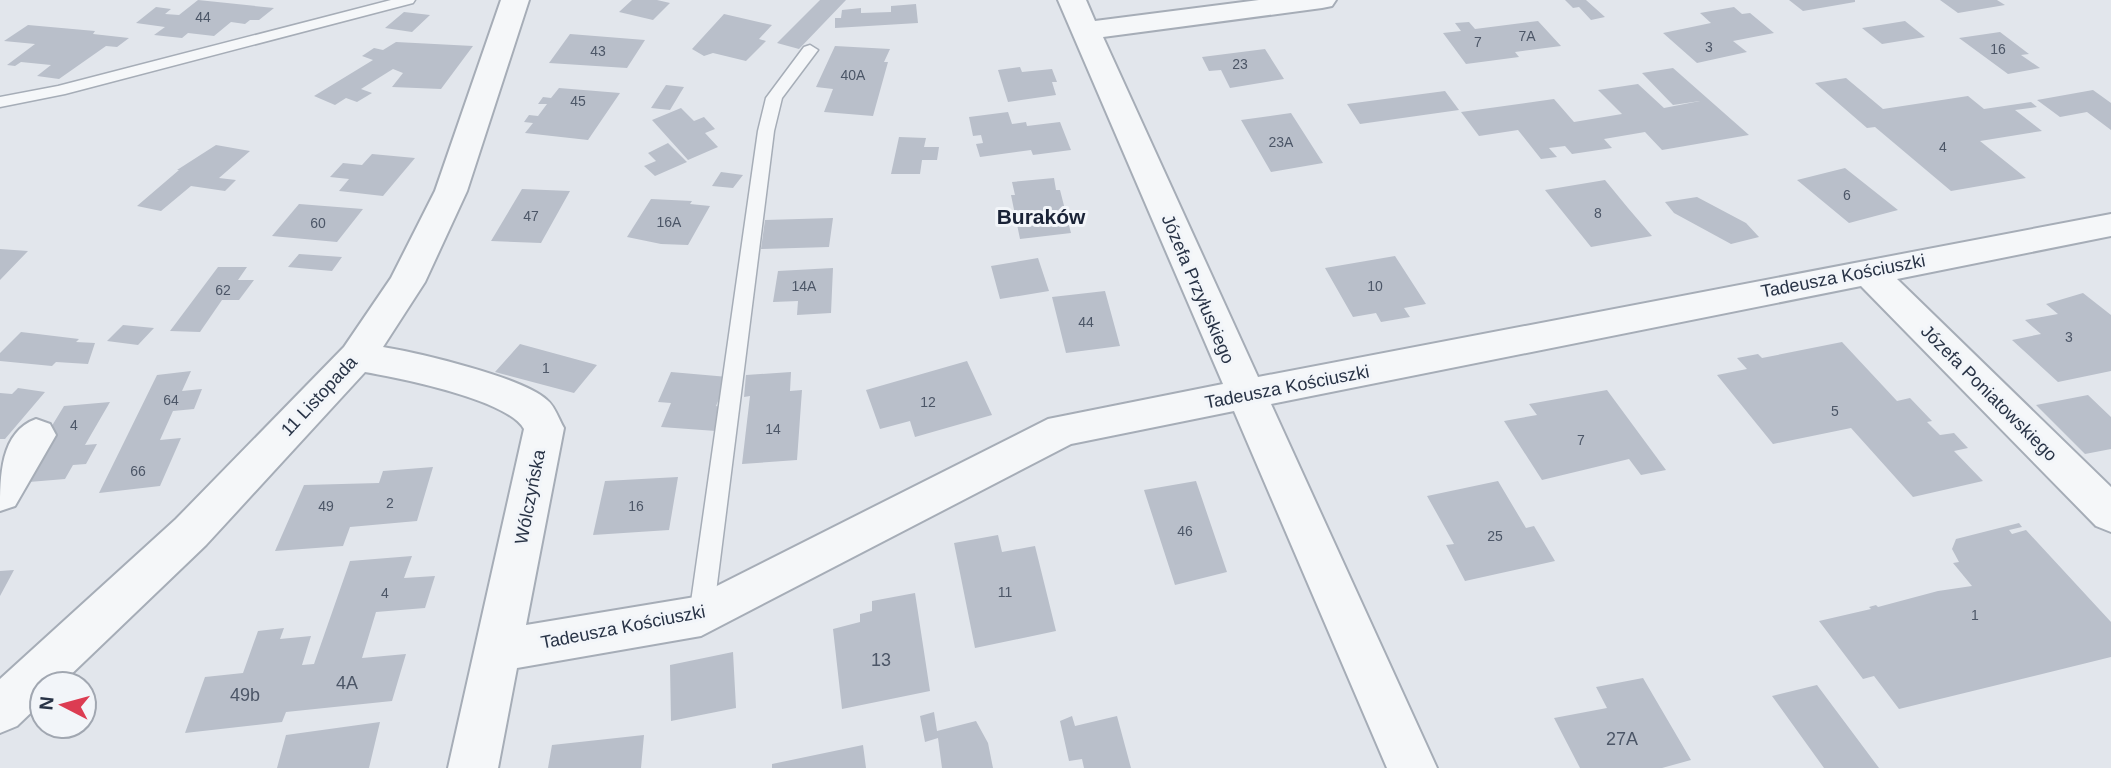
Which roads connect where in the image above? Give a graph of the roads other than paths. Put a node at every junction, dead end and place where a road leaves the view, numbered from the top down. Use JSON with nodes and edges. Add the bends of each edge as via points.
{"nodes":[{"id":1,"x":408,"y":0,"type":"edge"},
{"id":2,"x":515,"y":0,"type":"edge"},
{"id":3,"x":1322,"y":0,"type":"edge"},
{"id":4,"x":1079,"y":15,"type":"edge"},
{"id":5,"x":810,"y":50,"type":"dead end"},
{"id":6,"x":0,"y":102,"type":"edge"},
{"id":7,"x":2111,"y":225,"type":"edge"},
{"id":8,"x":1867,"y":271,"type":"junction"},
{"id":9,"x":357,"y":357,"type":"junction"},
{"id":10,"x":1245,"y":395,"type":"junction"},
{"id":11,"x":36,"y":435,"type":"dead end"},
{"id":12,"x":0,"y":494,"type":"edge"},
{"id":13,"x":2111,"y":514,"type":"edge"},
{"id":14,"x":701,"y":616,"type":"junction"},
{"id":15,"x":499,"y":650,"type":"junction"},
{"id":16,"x":0,"y":710,"type":"edge"},
{"id":17,"x":473,"y":768,"type":"edge"},
{"id":18,"x":1412,"y":768,"type":"edge"}],
"edges":[{"from":1,"to":6,"type":"lane","via":[[59,91]]},
{"from":2,"to":9,"type":"street","name":"11 Listopada","via":[[450,191],[407,282]]},
{"from":3,"to":4,"type":"street"},
{"from":4,"to":10,"type":"street","name":"Józefa Przyłuskiego"},
{"from":5,"to":14,"type":"lane","via":[[774,98],[766,131]]},
{"from":7,"to":8,"type":"street","name":"Tadeusza Kościuszki"},
{"from":8,"to":10,"type":"street","name":"Tadeusza Kościuszki"},
{"from":8,"to":13,"type":"street","name":"Józefa Poniatowskiego"},
{"from":9,"to":15,"type":"street","name":"Wólczyńska","via":[[426,368],[510,398],[534,411],[544,428]]},
{"from":9,"to":16,"type":"street","name":"11 Listopada","via":[[191,532]]},
{"from":10,"to":14,"type":"street","name":"Tadeusza Kościuszki","via":[[1062,430]]},
{"from":10,"to":18,"type":"street","name":"Józefa Przyłuskiego"},
{"from":11,"to":12,"type":"street"},
{"from":14,"to":15,"type":"street","name":"Tadeusza Kościuszki"},
{"from":15,"to":17,"type":"street","name":"Wólczyńska"}]}
